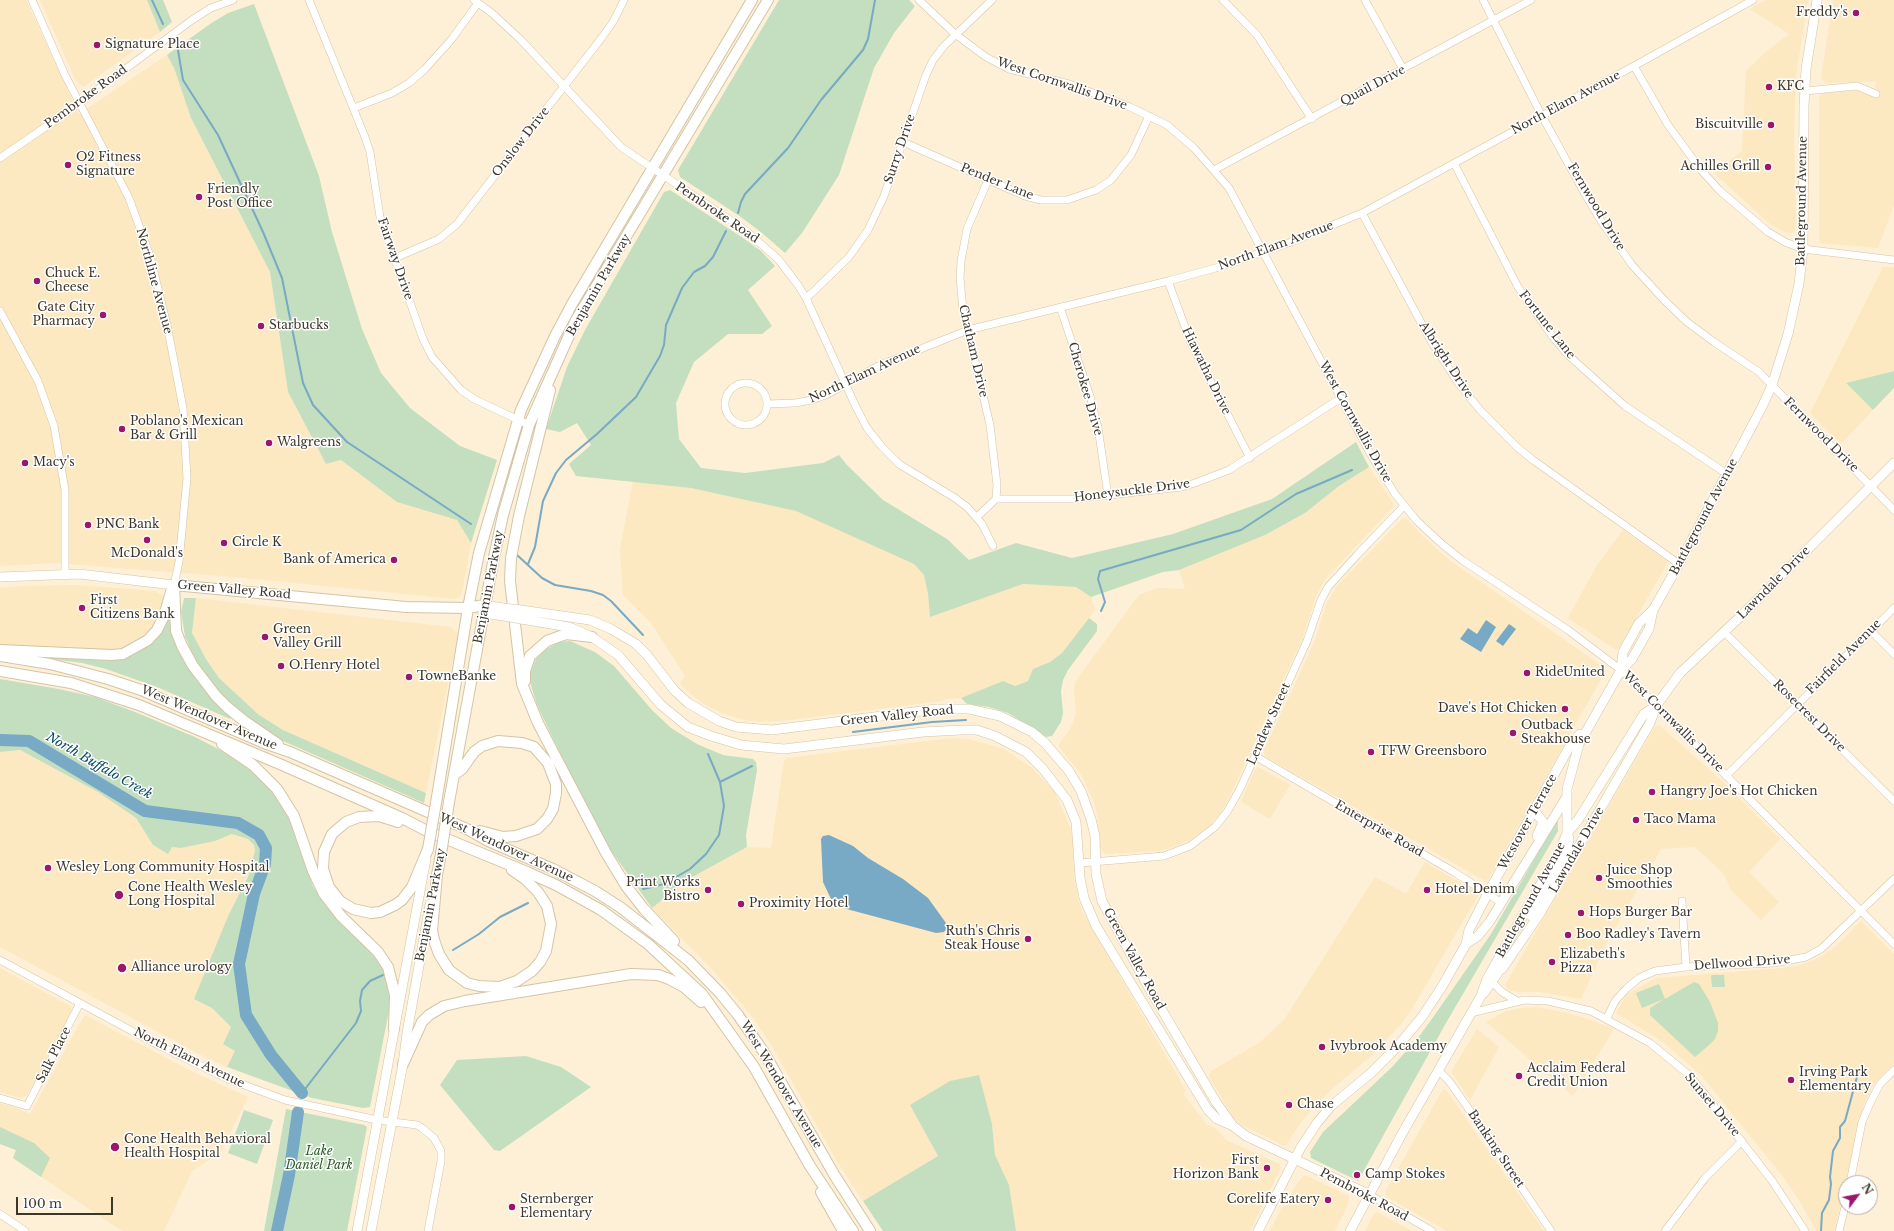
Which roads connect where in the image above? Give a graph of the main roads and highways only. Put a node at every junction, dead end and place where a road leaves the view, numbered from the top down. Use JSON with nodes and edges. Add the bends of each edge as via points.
{"nodes":[{"id":1,"x":752,"y":0,"type":"edge"},
{"id":2,"x":768,"y":0,"type":"edge"},
{"id":3,"x":1817,"y":0,"type":"edge"},
{"id":4,"x":558,"y":361,"type":"junction"},
{"id":5,"x":1894,"y":463,"type":"edge"},
{"id":6,"x":0,"y":577,"type":"edge"},
{"id":7,"x":174,"y":585,"type":"junction"},
{"id":8,"x":468,"y":608,"type":"junction"},
{"id":9,"x":484,"y":609,"type":"junction"},
{"id":10,"x":521,"y":614,"type":"junction"},
{"id":11,"x":592,"y":637,"type":"junction"},
{"id":12,"x":0,"y":650,"type":"edge"},
{"id":13,"x":0,"y":656,"type":"edge"},
{"id":14,"x":0,"y":671,"type":"edge"},
{"id":15,"x":530,"y":704,"type":"junction"},
{"id":16,"x":1656,"y":706,"type":"junction"},
{"id":17,"x":1588,"y":725,"type":"junction"},
{"id":18,"x":198,"y":730,"type":"junction"},
{"id":19,"x":290,"y":752,"type":"junction"},
{"id":20,"x":454,"y":775,"type":"junction"},
{"id":21,"x":1567,"y":796,"type":"junction"},
{"id":22,"x":1534,"y":810,"type":"junction"},
{"id":23,"x":467,"y":829,"type":"junction"},
{"id":24,"x":427,"y":831,"type":"junction"},
{"id":25,"x":1567,"y":833,"type":"junction"},
{"id":26,"x":428,"y":849,"type":"junction"},
{"id":27,"x":500,"y":862,"type":"junction"},
{"id":28,"x":1525,"y":865,"type":"junction"},
{"id":29,"x":437,"y":874,"type":"junction"},
{"id":30,"x":1466,"y":944,"type":"junction"},
{"id":31,"x":688,"y":960,"type":"junction"},
{"id":32,"x":1502,"y":969,"type":"junction"},
{"id":33,"x":1481,"y":996,"type":"junction"},
{"id":34,"x":723,"y":1021,"type":"junction"},
{"id":35,"x":394,"y":1029,"type":"junction"},
{"id":36,"x":403,"y":1064,"type":"junction"},
{"id":37,"x":1233,"y":1126,"type":"junction"},
{"id":38,"x":1296,"y":1159,"type":"junction"},
{"id":39,"x":810,"y":1166,"type":"junction"},
{"id":40,"x":1368,"y":1194,"type":"junction"},
{"id":41,"x":357,"y":1231,"type":"edge"},
{"id":42,"x":370,"y":1231,"type":"edge"},
{"id":43,"x":843,"y":1231,"type":"edge"},
{"id":44,"x":852,"y":1231,"type":"edge"},
{"id":45,"x":870,"y":1231,"type":"edge"},
{"id":46,"x":1258,"y":1231,"type":"edge"},
{"id":47,"x":1350,"y":1231,"type":"edge"}],
"edges":[{"from":1,"to":8,"type":"highway","name":"Benjamin Parkway","via":[[565,317],[537,374],[518,420],[479,553]]},
{"from":2,"to":4,"type":"highway","name":"Benjamin Parkway","via":[[576,320]]},
{"from":3,"to":17,"type":"main road","name":"Battleground Avenue","via":[[1806,69],[1803,249],[1799,284],[1789,330],[1772,385],[1679,564],[1653,610],[1639,623],[1623,652],[1621,670]]},
{"from":4,"to":9,"type":"highway","name":"Benjamin Parkway","via":[[529,425],[503,515]]},
{"from":4,"to":15,"type":"highway","via":[[511,558],[510,581],[519,668]]},
{"from":5,"to":16,"type":"main road","name":"Lawndale Drive","via":[[1680,673]]},
{"from":6,"to":7,"type":"main road","name":"Green Valley Road","via":[[87,575]]},
{"from":7,"to":8,"type":"highway","name":"Green Valley Road","via":[[401,606]]},
{"from":7,"to":12,"type":"highway","via":[[157,630],[148,640],[123,654]]},
{"from":7,"to":19,"type":"highway","via":[[176,631],[202,680],[243,720]]},
{"from":8,"to":9,"type":"highway","name":"Green Valley Road"},
{"from":8,"to":26,"type":"highway","name":"Benjamin Parkway","bridge":true},
{"from":9,"to":10,"type":"main road","name":"Green Valley Road","bridge":true},
{"from":9,"to":20,"type":"highway","name":"Benjamin Parkway"},
{"from":10,"to":11,"type":"main road","name":"Green Valley Road","via":[[569,627]]},
{"from":10,"to":37,"type":"main road","name":"Green Valley Road","via":[[590,620],[611,629],[636,644],[688,703],[719,722],[736,727],[772,730],[937,709],[969,709],[1000,716],[1019,724],[1045,742],[1069,771],[1091,820],[1095,836],[1096,874],[1102,901],[1119,935]]},
{"from":11,"to":15,"type":"highway","via":[[566,634],[547,641],[530,656],[525,671],[525,683]]},
{"from":11,"to":37,"type":"main road","name":"Green Valley Road","via":[[618,655],[661,705],[688,727],[741,746],[784,749],[923,732],[977,730],[1026,752],[1067,800],[1076,822],[1084,898],[1108,947],[1208,1110],[1217,1119]]},
{"from":13,"to":19,"type":"highway","name":"West Wendover Avenue","via":[[50,664],[108,678]]},
{"from":14,"to":18,"type":"highway","name":"West Wendover Avenue","via":[[38,676],[106,693]]},
{"from":15,"to":31,"type":"highway","via":[[606,853],[626,886]]},
{"from":16,"to":25,"type":"main road","name":"Lawndale Drive","via":[[1644,714],[1578,820]]},
{"from":16,"to":32,"type":"main road","name":"Lawndale Drive","via":[[1650,723],[1563,874],[1522,942]]},
{"from":17,"to":21,"type":"main road","name":"Battleground Avenue","via":[[1576,753]]},
{"from":17,"to":22,"type":"main road","name":"Westover Terrace","via":[[1571,744]]},
{"from":18,"to":24,"type":"highway","name":"West Wendover Avenue","via":[[339,790]]},
{"from":18,"to":35,"type":"highway","via":[[241,756],[277,789],[294,816],[313,871],[324,894],[341,916],[378,952],[388,967],[395,996]]},
{"from":19,"to":23,"type":"highway","name":"West Wendover Avenue"},
{"from":20,"to":23,"type":"highway","via":[[482,746],[498,741],[510,741],[534,748],[541,754],[548,763],[556,784],[553,809],[537,829],[516,836],[502,837]]},
{"from":20,"to":29,"type":"highway","name":"Benjamin Parkway","bridge":true},
{"from":21,"to":25,"type":"main road","name":"Battleground Avenue"},
{"from":21,"to":28,"type":"main road","name":"Westover Terrace"},
{"from":22,"to":28,"type":"main road","via":[[1543,822]]},
{"from":22,"to":30,"type":"main road","name":"Westover Terrace","via":[[1469,930]]},
{"from":23,"to":31,"type":"highway","name":"West Wendover Avenue","via":[[595,891],[642,922]]},
{"from":24,"to":26,"type":"highway","via":[[379,816],[359,817],[346,822],[332,834],[324,852],[325,879],[335,895],[346,905],[362,912],[380,912],[395,905],[407,894]]},
{"from":24,"to":27,"type":"highway","name":"West Wendover Avenue"},
{"from":25,"to":32,"type":"main road","via":[[1569,846],[1561,864]]},
{"from":25,"to":33,"type":"main road","name":"Battleground Avenue","via":[[1560,850],[1487,979]]},
{"from":26,"to":35,"type":"main road","name":"Benjamin Parkway"},
{"from":27,"to":29,"type":"highway","via":[[525,879],[538,892],[547,906],[550,924],[547,944],[540,962],[525,977],[500,987],[467,983],[449,970],[439,954],[432,931]]},
{"from":27,"to":34,"type":"highway","name":"West Wendover Avenue","via":[[556,885],[625,926],[684,976]]},
{"from":28,"to":30,"type":"main road","name":"Westover Terrace","via":[[1478,936]]},
{"from":29,"to":36,"type":"main road","name":"Benjamin Parkway"},
{"from":30,"to":38,"type":"main road","name":"Westover Terrace","via":[[1422,1017],[1397,1048],[1331,1106],[1301,1147]]},
{"from":31,"to":45,"type":"highway","name":"West Wendover Avenue","via":[[720,993],[755,1039]]},
{"from":32,"to":33,"type":"main road","name":"Battleground Avenue"},
{"from":33,"to":40,"type":"main road","name":"Battleground Avenue"},
{"from":34,"to":36,"type":"highway","via":[[684,987],[669,979],[658,974],[631,974],[444,1006],[422,1022]]},
{"from":34,"to":39,"type":"highway","name":"West Wendover Avenue","via":[[754,1067]]},
{"from":35,"to":41,"type":"main road","name":"Benjamin Parkway"},
{"from":36,"to":42,"type":"main road","name":"Benjamin Parkway"},
{"from":37,"to":38,"type":"main road","name":"Green Valley Road","via":[[1246,1136]]},
{"from":38,"to":40,"type":"main road","name":"Pembroke Road"},
{"from":38,"to":46,"type":"main road","name":"Westover Terrace"},
{"from":39,"to":43,"type":"highway","via":[[824,1199]]},
{"from":39,"to":44,"type":"highway","name":"West Wendover Avenue"},
{"from":40,"to":47,"type":"main road","name":"Battleground Avenue"}]}
